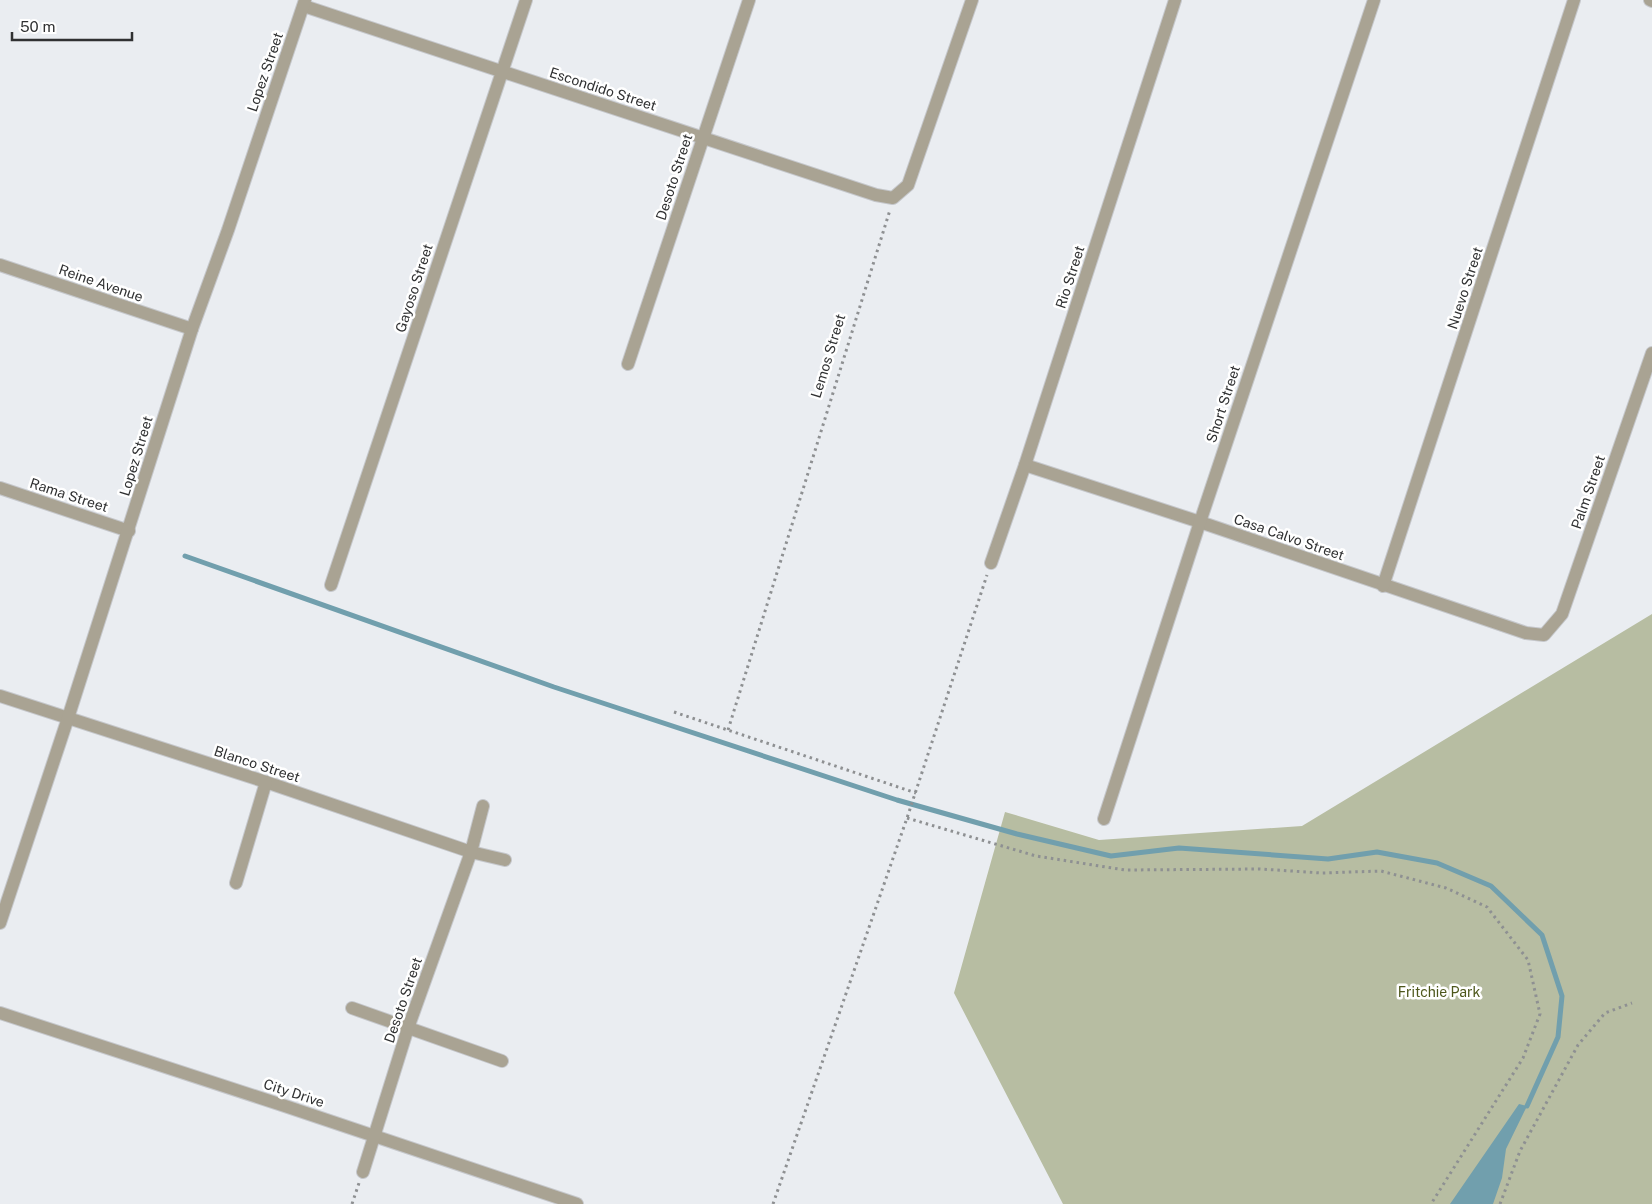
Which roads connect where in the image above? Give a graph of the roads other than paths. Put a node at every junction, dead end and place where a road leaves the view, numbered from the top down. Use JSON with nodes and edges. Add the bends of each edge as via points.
{"nodes":[{"id":1,"x":526,"y":0,"type":"edge"},
{"id":2,"x":749,"y":0,"type":"edge"},
{"id":3,"x":972,"y":0,"type":"edge"},
{"id":4,"x":1175,"y":0,"type":"edge"},
{"id":5,"x":1374,"y":0,"type":"edge"},
{"id":6,"x":1574,"y":0,"type":"edge"},
{"id":7,"x":304,"y":3,"type":"edge"},
{"id":8,"x":502,"y":72,"type":"junction"},
{"id":9,"x":703,"y":137,"type":"junction"},
{"id":10,"x":0,"y":265,"type":"edge"},
{"id":11,"x":192,"y":329,"type":"junction"},
{"id":12,"x":1652,"y":353,"type":"edge"},
{"id":13,"x":628,"y":364,"type":"dead end"},
{"id":14,"x":1025,"y":465,"type":"junction"},
{"id":15,"x":0,"y":488,"type":"edge"},
{"id":16,"x":1200,"y":522,"type":"junction"},
{"id":17,"x":128,"y":530,"type":"junction"},
{"id":18,"x":991,"y":563,"type":"road end"},
{"id":19,"x":331,"y":585,"type":"dead end"},
{"id":20,"x":1383,"y":586,"type":"junction"},
{"id":21,"x":1544,"y":635,"type":"joint"},
{"id":22,"x":0,"y":696,"type":"edge"},
{"id":23,"x":68,"y":718,"type":"junction"},
{"id":24,"x":266,"y":782,"type":"junction"},
{"id":25,"x":483,"y":806,"type":"dead end"},
{"id":26,"x":1104,"y":819,"type":"dead end"},
{"id":27,"x":471,"y":852,"type":"junction"},
{"id":28,"x":504,"y":860,"type":"dead end"},
{"id":29,"x":236,"y":883,"type":"dead end"},
{"id":30,"x":4,"y":898,"type":"edge"},
{"id":31,"x":0,"y":923,"type":"edge"},
{"id":32,"x":352,"y":1008,"type":"dead end"},
{"id":33,"x":0,"y":1013,"type":"edge"},
{"id":34,"x":408,"y":1028,"type":"junction"},
{"id":35,"x":502,"y":1061,"type":"dead end"},
{"id":36,"x":375,"y":1136,"type":"junction"},
{"id":37,"x":363,"y":1172,"type":"road end"},
{"id":38,"x":577,"y":1204,"type":"edge"}],
"edges":[{"from":1,"to":8,"type":"street","name":"Gayoso Street"},
{"from":2,"to":9,"type":"street","name":"Desoto Street"},
{"from":3,"to":9,"type":"street","name":"Escondido Street","via":[[908,185],[894,198],[876,195]]},
{"from":4,"to":14,"type":"street","name":"Rio Street"},
{"from":5,"to":16,"type":"street","name":"Short Street"},
{"from":6,"to":20,"type":"street","name":"Nuevo Street"},
{"from":7,"to":8,"type":"street","name":"Escondido Street"},
{"from":7,"to":11,"type":"street","name":"Lopez Street"},
{"from":8,"to":9,"type":"street","name":"Escondido Street"},
{"from":8,"to":19,"type":"street","name":"Gayoso Street"},
{"from":9,"to":13,"type":"street","name":"Desoto Street"},
{"from":10,"to":11,"type":"street","name":"Reine Avenue"},
{"from":11,"to":17,"type":"street","name":"Lopez Street"},
{"from":12,"to":21,"type":"street","name":"Palm Street","via":[[1562,614]]},
{"from":14,"to":16,"type":"street","name":"Casa Calvo Street"},
{"from":14,"to":18,"type":"street","name":"Rio Street"},
{"from":15,"to":17,"type":"street","name":"Rama Street"},
{"from":16,"to":20,"type":"street","name":"Casa Calvo Street"},
{"from":16,"to":26,"type":"street","name":"Short Street"},
{"from":17,"to":23,"type":"street","name":"Lopez Street"},
{"from":20,"to":21,"type":"street","name":"Casa Calvo Street","via":[[1526,633]]},
{"from":22,"to":23,"type":"street","name":"Blanco Street"},
{"from":23,"to":24,"type":"street","name":"Blanco Street"},
{"from":23,"to":30,"type":"street","name":"Lopez Street"},
{"from":24,"to":27,"type":"street","name":"Blanco Street"},
{"from":24,"to":29,"type":"street"},
{"from":25,"to":27,"type":"street","name":"Desoto Street"},
{"from":27,"to":28,"type":"street","name":"Blanco Street"},
{"from":27,"to":34,"type":"street","name":"Desoto Street"},
{"from":30,"to":31,"type":"street","name":"Lopez Street"},
{"from":32,"to":34,"type":"street"},
{"from":33,"to":36,"type":"street","name":"City Drive"},
{"from":34,"to":35,"type":"street"},
{"from":34,"to":36,"type":"street","name":"Desoto Street"},
{"from":36,"to":37,"type":"street","name":"Desoto Street"},
{"from":36,"to":38,"type":"street","name":"City Drive"}]}
